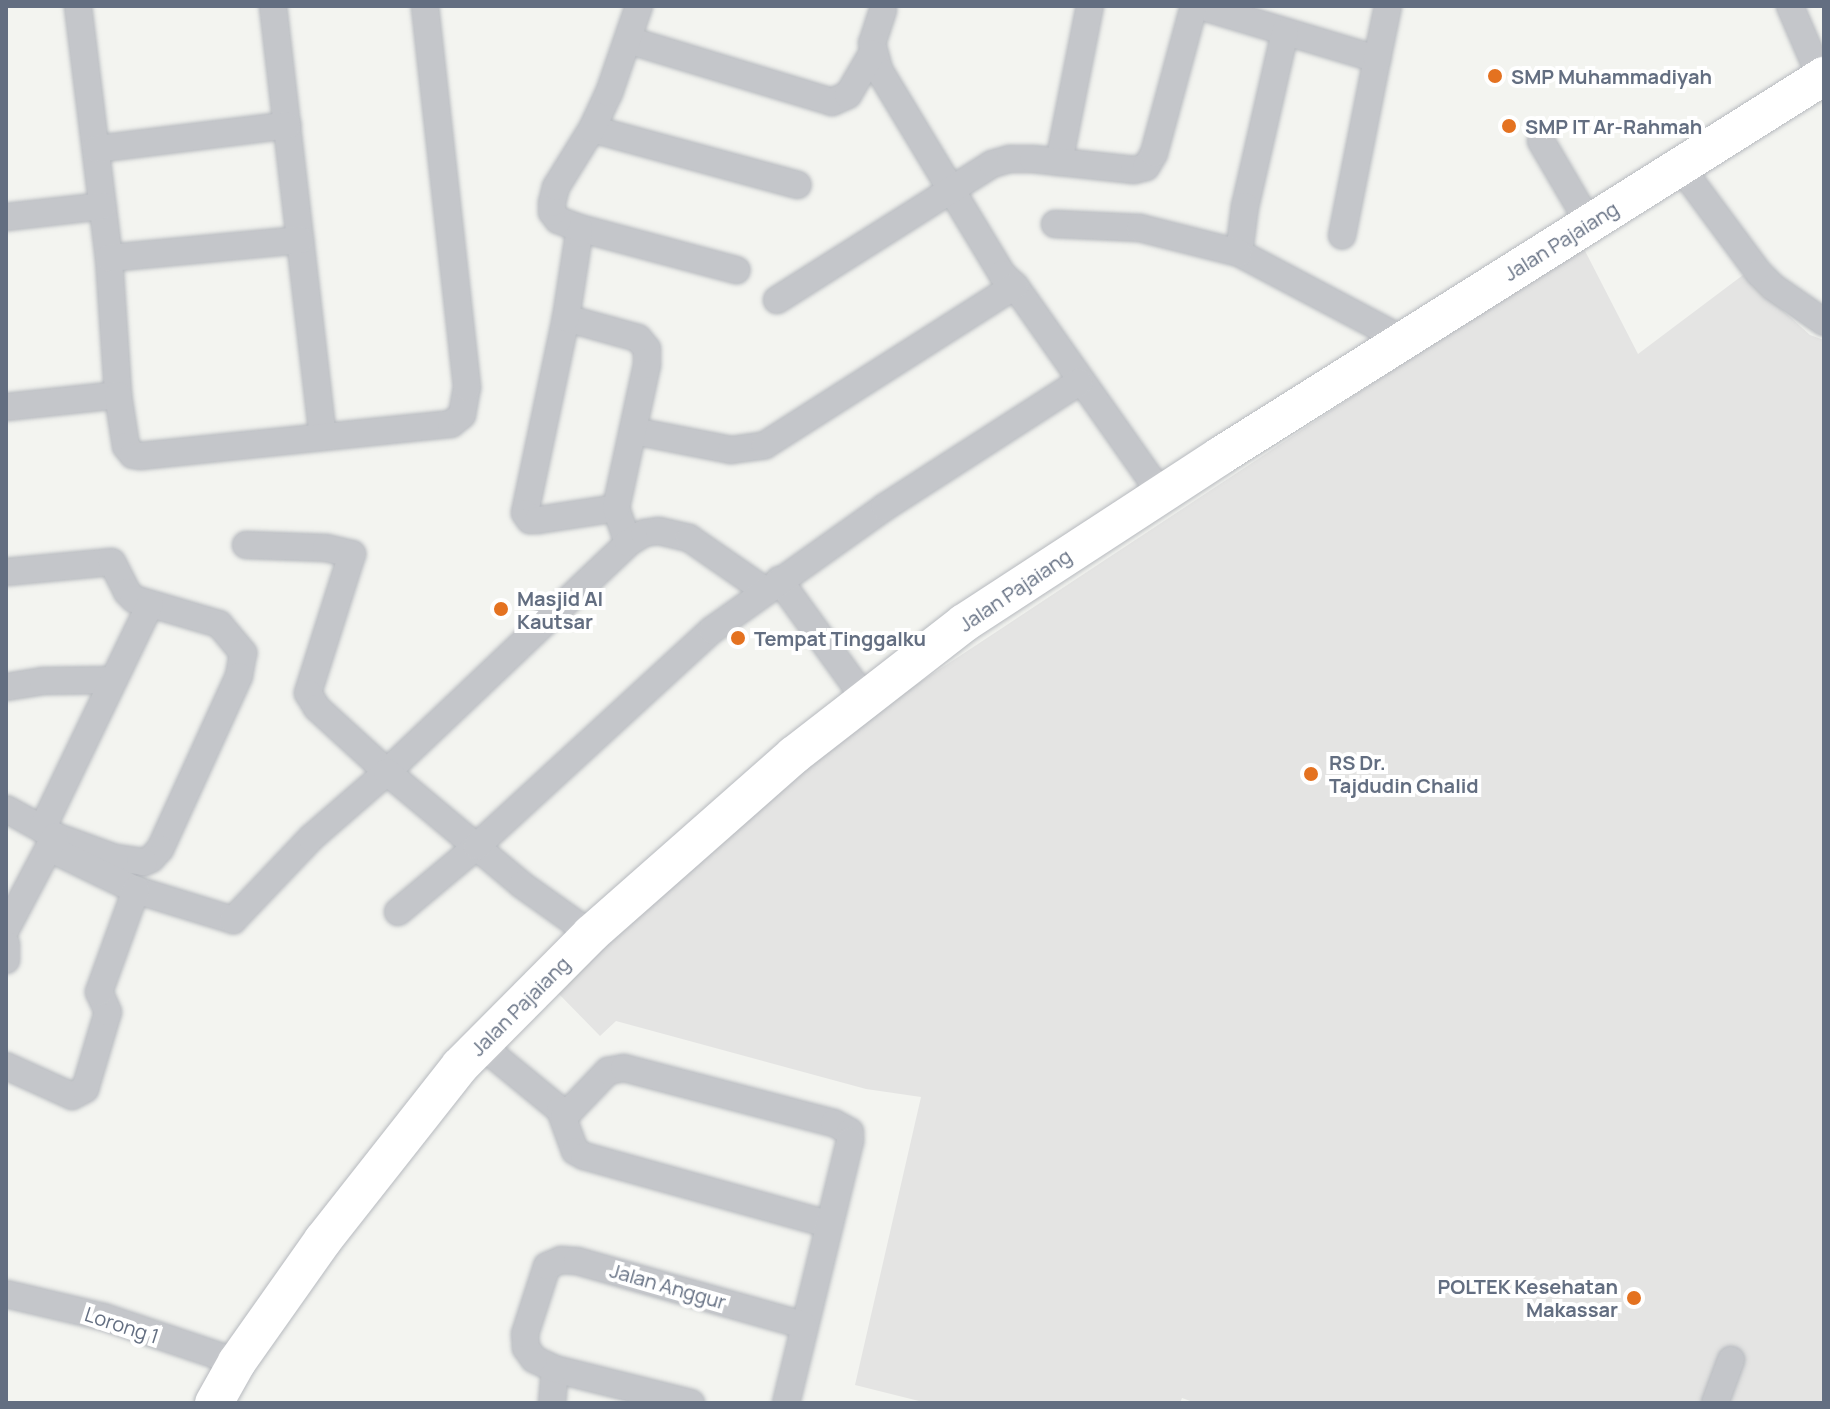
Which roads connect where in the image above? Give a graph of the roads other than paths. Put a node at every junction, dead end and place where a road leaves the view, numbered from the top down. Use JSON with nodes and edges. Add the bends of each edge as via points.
{"nodes":[{"id":1,"x":78,"y":6,"type":"edge"},
{"id":2,"x":273,"y":6,"type":"edge"},
{"id":3,"x":425,"y":6,"type":"edge"},
{"id":4,"x":639,"y":6,"type":"edge"},
{"id":5,"x":1090,"y":6,"type":"edge"},
{"id":6,"x":1197,"y":6,"type":"edge"},
{"id":7,"x":1388,"y":6,"type":"edge"},
{"id":8,"x":1790,"y":6,"type":"edge"},
{"id":9,"x":883,"y":10,"type":"dead end"},
{"id":10,"x":1256,"y":14,"type":"edge"},
{"id":11,"x":1285,"y":32,"type":"junction"},
{"id":12,"x":628,"y":40,"type":"junction"},
{"id":13,"x":872,"y":54,"type":"junction"},
{"id":14,"x":1377,"y":59,"type":"junction"},
{"id":15,"x":1822,"y":77,"type":"edge"},
{"id":16,"x":288,"y":125,"type":"junction"},
{"id":17,"x":592,"y":129,"type":"junction"},
{"id":18,"x":1541,"y":141,"type":"dead end"},
{"id":19,"x":96,"y":149,"type":"junction"},
{"id":20,"x":1059,"y":162,"type":"junction"},
{"id":21,"x":1679,"y":165,"type":"junction"},
{"id":22,"x":798,"y":185,"type":"dead end"},
{"id":23,"x":951,"y":190,"type":"junction"},
{"id":24,"x":102,"y":206,"type":"junction"},
{"id":25,"x":6,"y":217,"type":"edge"},
{"id":26,"x":1589,"y":223,"type":"junction"},
{"id":27,"x":1055,"y":224,"type":"dead end"},
{"id":28,"x":579,"y":228,"type":"junction"},
{"id":29,"x":1342,"y":236,"type":"dead end"},
{"id":30,"x":300,"y":240,"type":"junction"},
{"id":31,"x":1239,"y":253,"type":"junction"},
{"id":32,"x":109,"y":258,"type":"junction"},
{"id":33,"x":736,"y":270,"type":"dead end"},
{"id":34,"x":1015,"y":286,"type":"junction"},
{"id":35,"x":777,"y":300,"type":"dead end"},
{"id":36,"x":566,"y":318,"type":"junction"},
{"id":37,"x":1824,"y":322,"type":"edge"},
{"id":38,"x":1403,"y":340,"type":"junction"},
{"id":39,"x":1079,"y":382,"type":"junction"},
{"id":40,"x":118,"y":395,"type":"junction"},
{"id":41,"x":6,"y":407,"type":"edge"},
{"id":42,"x":634,"y":431,"type":"junction"},
{"id":43,"x":323,"y":436,"type":"junction"},
{"id":44,"x":1161,"y":494,"type":"junction"},
{"id":45,"x":616,"y":508,"type":"junction"},
{"id":46,"x":628,"y":543,"type":"junction"},
{"id":47,"x":246,"y":545,"type":"dead end"},
{"id":48,"x":6,"y":572,"type":"edge"},
{"id":49,"x":772,"y":585,"type":"junction"},
{"id":50,"x":150,"y":605,"type":"junction"},
{"id":51,"x":113,"y":680,"type":"junction"},
{"id":52,"x":6,"y":687,"type":"edge"},
{"id":53,"x":865,"y":699,"type":"junction"},
{"id":54,"x":387,"y":772,"type":"junction"},
{"id":55,"x":6,"y":809,"type":"edge"},
{"id":56,"x":49,"y":838,"type":"junction"},
{"id":57,"x":477,"y":846,"type":"junction"},
{"id":58,"x":136,"y":890,"type":"junction"},
{"id":59,"x":398,"y":912,"type":"dead end"},
{"id":60,"x":6,"y":929,"type":"edge"},
{"id":61,"x":591,"y":934,"type":"junction"},
{"id":62,"x":481,"y":1045,"type":"junction"},
{"id":63,"x":6,"y":1066,"type":"edge"},
{"id":64,"x":564,"y":1117,"type":"junction"},
{"id":65,"x":828,"y":1224,"type":"junction"},
{"id":66,"x":6,"y":1294,"type":"edge"},
{"id":67,"x":803,"y":1325,"type":"junction"},
{"id":68,"x":1731,"y":1360,"type":"dead end"},
{"id":69,"x":237,"y":1362,"type":"junction"},
{"id":70,"x":555,"y":1369,"type":"junction"},
{"id":71,"x":214,"y":1403,"type":"edge"},
{"id":72,"x":552,"y":1403,"type":"edge"},
{"id":73,"x":691,"y":1403,"type":"edge"},
{"id":74,"x":786,"y":1403,"type":"edge"},
{"id":75,"x":1715,"y":1403,"type":"edge"}],
"edges":[{"from":1,"to":19,"type":"street"},
{"from":2,"to":16,"type":"street"},
{"from":3,"to":43,"type":"street","via":[[467,404],[451,424]]},
{"from":4,"to":12,"type":"street"},
{"from":5,"to":20,"type":"street"},
{"from":6,"to":10,"type":"street"},
{"from":6,"to":20,"type":"street","via":[[1150,162],[1134,170]]},
{"from":7,"to":14,"type":"street"},
{"from":8,"to":15,"type":"street"},
{"from":9,"to":13,"type":"street"},
{"from":10,"to":11,"type":"street"},
{"from":11,"to":14,"type":"street"},
{"from":11,"to":31,"type":"street"},
{"from":12,"to":13,"type":"street","via":[[832,102],[848,95]]},
{"from":12,"to":17,"type":"street"},
{"from":13,"to":23,"type":"street"},
{"from":14,"to":29,"type":"street"},
{"from":15,"to":21,"type":"main road","name":"Jalan Pajaiang"},
{"from":16,"to":19,"type":"street"},
{"from":16,"to":30,"type":"street"},
{"from":17,"to":22,"type":"street"},
{"from":17,"to":28,"type":"street","via":[[556,187],[552,203],[558,220]]},
{"from":18,"to":26,"type":"street"},
{"from":19,"to":24,"type":"street"},
{"from":20,"to":23,"type":"street","via":[[1010,159]]},
{"from":21,"to":26,"type":"main road","name":"Jalan Pajaiang"},
{"from":21,"to":37,"type":"street","via":[[1759,273]]},
{"from":23,"to":34,"type":"street","via":[[1002,274]]},
{"from":23,"to":35,"type":"street"},
{"from":24,"to":25,"type":"street"},
{"from":24,"to":32,"type":"street"},
{"from":26,"to":38,"type":"main road","name":"Jalan Pajaiang"},
{"from":27,"to":31,"type":"street","via":[[1140,228]]},
{"from":28,"to":33,"type":"street"},
{"from":28,"to":36,"type":"street"},
{"from":30,"to":32,"type":"street"},
{"from":30,"to":43,"type":"street"},
{"from":31,"to":38,"type":"street"},
{"from":32,"to":40,"type":"street"},
{"from":34,"to":39,"type":"street"},
{"from":34,"to":42,"type":"street","via":[[765,445],[731,450]]},
{"from":36,"to":42,"type":"street","via":[[644,343],[648,360]]},
{"from":36,"to":45,"type":"street","via":[[525,513],[538,520]]},
{"from":38,"to":44,"type":"main road","name":"Jalan Pajaiang"},
{"from":39,"to":44,"type":"street"},
{"from":39,"to":49,"type":"street"},
{"from":40,"to":41,"type":"street"},
{"from":40,"to":43,"type":"street","via":[[126,446],[133,455]]},
{"from":42,"to":45,"type":"street"},
{"from":44,"to":53,"type":"main road","name":"Jalan Pajaiang","via":[[964,623]]},
{"from":45,"to":46,"type":"street"},
{"from":46,"to":49,"type":"street","via":[[650,531],[689,538]]},
{"from":46,"to":54,"type":"street"},
{"from":47,"to":54,"type":"street","via":[[352,554],[308,693],[317,708]]},
{"from":48,"to":50,"type":"street","via":[[109,561],[127,592]]},
{"from":49,"to":53,"type":"street"},
{"from":49,"to":57,"type":"street","via":[[693,645]]},
{"from":50,"to":51,"type":"street"},
{"from":50,"to":56,"type":"street","via":[[219,624],[243,653],[239,676],[151,859],[115,858]]},
{"from":51,"to":52,"type":"street"},
{"from":51,"to":56,"type":"street"},
{"from":53,"to":61,"type":"main road","name":"Jalan Pajaiang"},
{"from":54,"to":57,"type":"street"},
{"from":54,"to":58,"type":"street","via":[[311,838],[233,920]]},
{"from":55,"to":56,"type":"street"},
{"from":56,"to":58,"type":"street"},
{"from":56,"to":60,"type":"street"},
{"from":57,"to":59,"type":"street"},
{"from":57,"to":61,"type":"street"},
{"from":58,"to":63,"type":"street","via":[[99,992],[108,1012],[85,1089],[72,1096]]},
{"from":61,"to":62,"type":"main road","name":"Jalan Pajaiang"},
{"from":62,"to":64,"type":"street"},
{"from":62,"to":69,"type":"main road","name":"Jalan Pajaiang","via":[[391,1150]]},
{"from":64,"to":65,"type":"street","via":[[575,1151],[584,1156]]},
{"from":64,"to":65,"type":"street","via":[[608,1071],[624,1068],[845,1127],[850,1141]]},
{"from":65,"to":67,"type":"street"},
{"from":66,"to":69,"type":"street","name":"Lorong 1","via":[[104,1317]]},
{"from":67,"to":70,"type":"street","name":"Jalan Anggur","via":[[577,1261],[554,1261],[540,1279],[527,1322],[526,1348],[534,1359]]},
{"from":67,"to":74,"type":"street"},
{"from":68,"to":75,"type":"street"},
{"from":69,"to":71,"type":"main road","name":"Jalan Pajaiang"},
{"from":70,"to":72,"type":"street"},
{"from":70,"to":73,"type":"street"}]}
